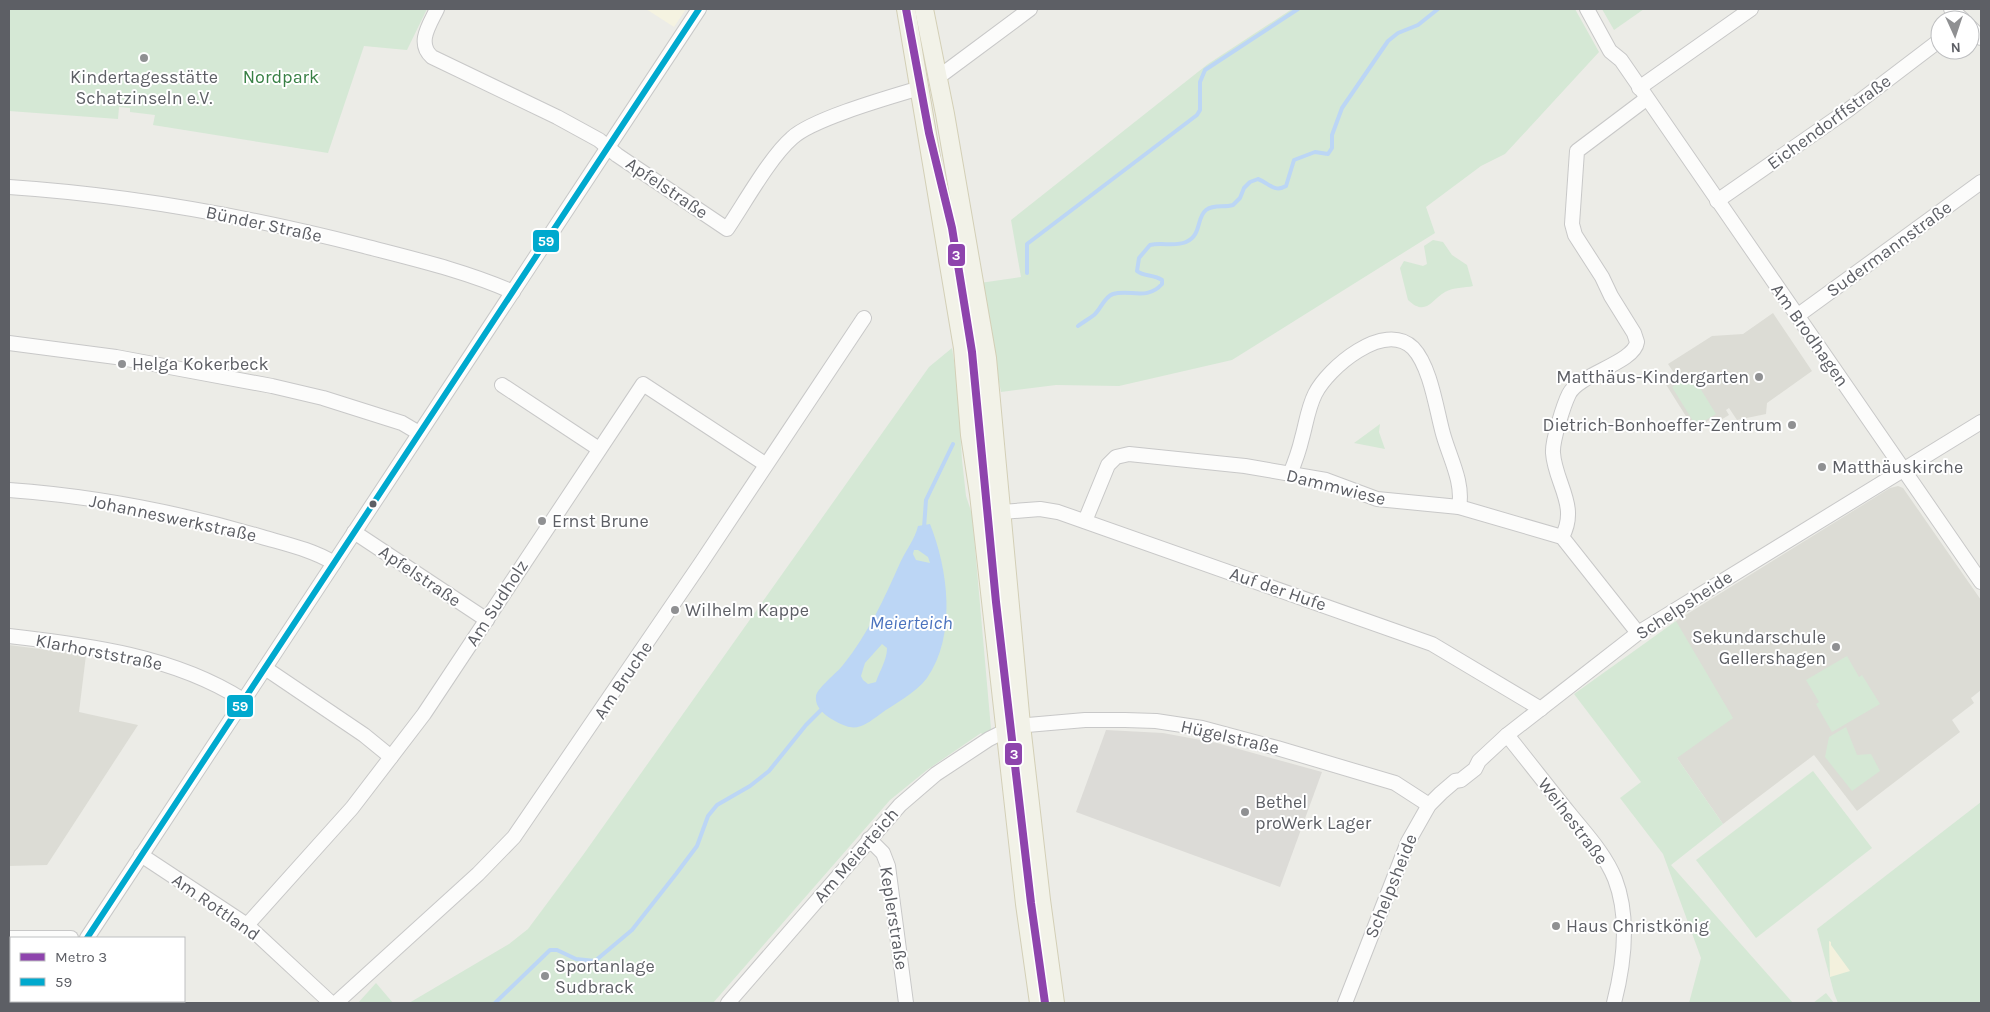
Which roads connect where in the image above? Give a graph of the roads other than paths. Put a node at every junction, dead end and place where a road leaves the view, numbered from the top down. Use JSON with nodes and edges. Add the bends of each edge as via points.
{"nodes":[{"id":1,"x":437,"y":9,"type":"edge"},
{"id":2,"x":699,"y":9,"type":"edge"},
{"id":3,"x":906,"y":9,"type":"edge"},
{"id":4,"x":924,"y":9,"type":"edge"},
{"id":5,"x":1030,"y":9,"type":"edge"},
{"id":6,"x":1587,"y":9,"type":"edge"},
{"id":7,"x":1751,"y":9,"type":"edge"},
{"id":8,"x":1930,"y":48,"type":"edge"},
{"id":9,"x":936,"y":76,"type":"junction"},
{"id":10,"x":920,"y":88,"type":"junction"},
{"id":11,"x":1642,"y":94,"type":"junction"},
{"id":12,"x":608,"y":146,"type":"junction"},
{"id":13,"x":1981,"y":182,"type":"edge"},
{"id":14,"x":9,"y":187,"type":"edge"},
{"id":15,"x":1717,"y":201,"type":"junction"},
{"id":16,"x":513,"y":292,"type":"junction"},
{"id":17,"x":1797,"y":316,"type":"junction"},
{"id":18,"x":864,"y":318,"type":"dead end"},
{"id":19,"x":9,"y":343,"type":"edge"},
{"id":20,"x":502,"y":385,"type":"dead end"},
{"id":21,"x":1981,"y":422,"type":"edge"},
{"id":22,"x":420,"y":433,"type":"junction"},
{"id":23,"x":598,"y":449,"type":"junction"},
{"id":24,"x":765,"y":464,"type":"junction"},
{"id":25,"x":1902,"y":470,"type":"junction"},
{"id":26,"x":1290,"y":474,"type":"junction"},
{"id":27,"x":9,"y":490,"type":"edge"},
{"id":28,"x":1459,"y":507,"type":"junction"},
{"id":29,"x":1002,"y":512,"type":"junction"},
{"id":30,"x":1086,"y":521,"type":"junction"},
{"id":31,"x":354,"y":532,"type":"junction"},
{"id":32,"x":1562,"y":537,"type":"junction"},
{"id":33,"x":334,"y":563,"type":"junction"},
{"id":34,"x":1981,"y":582,"type":"edge"},
{"id":35,"x":487,"y":620,"type":"junction"},
{"id":36,"x":1638,"y":633,"type":"junction"},
{"id":37,"x":9,"y":636,"type":"edge"},
{"id":38,"x":265,"y":668,"type":"junction"},
{"id":39,"x":243,"y":700,"type":"junction"},
{"id":40,"x":1541,"y":709,"type":"junction"},
{"id":41,"x":1013,"y":728,"type":"junction"},
{"id":42,"x":1507,"y":735,"type":"junction"},
{"id":43,"x":391,"y":757,"type":"junction"},
{"id":44,"x":1429,"y":804,"type":"junction"},
{"id":45,"x":868,"y":839,"type":"junction"},
{"id":46,"x":141,"y":855,"type":"junction"},
{"id":47,"x":247,"y":925,"type":"junction"},
{"id":48,"x":88,"y":937,"type":"edge"},
{"id":49,"x":331,"y":1003,"type":"edge"},
{"id":50,"x":336,"y":1003,"type":"edge"},
{"id":51,"x":728,"y":1003,"type":"edge"},
{"id":52,"x":906,"y":1003,"type":"edge"},
{"id":53,"x":1039,"y":1003,"type":"edge"},
{"id":54,"x":1055,"y":1003,"type":"edge"},
{"id":55,"x":1345,"y":1003,"type":"edge"},
{"id":56,"x":1614,"y":1003,"type":"edge"}],
"edges":[{"from":1,"to":12,"type":"street","via":[[424,39],[432,57],[557,116]]},
{"from":2,"to":12,"type":"street","name":"Apfelstraße"},
{"from":3,"to":10,"type":"main road"},
{"from":4,"to":9,"type":"main road"},
{"from":5,"to":9,"type":"street"},
{"from":6,"to":11,"type":"street","name":"Am Brodhagen","via":[[1610,51],[1621,60]]},
{"from":7,"to":11,"type":"street"},
{"from":8,"to":15,"type":"street","name":"Eichendorffstraße","via":[[1848,110]]},
{"from":9,"to":29,"type":"main road","via":[[984,339]]},
{"from":10,"to":12,"type":"street","name":"Apfelstraße","via":[[826,120],[796,134],[727,229]]},
{"from":10,"to":41,"type":"main road","via":[[963,348],[970,435]]},
{"from":11,"to":15,"type":"street","name":"Am Brodhagen"},
{"from":11,"to":32,"type":"street","via":[[1582,145],[1575,156],[1573,230],[1637,342],[1630,352],[1575,387],[1568,397],[1553,452],[1569,507]]},
{"from":12,"to":16,"type":"street","name":"Apfelstraße"},
{"from":13,"to":17,"type":"street","name":"Sudermannstraße"},
{"from":14,"to":16,"type":"street","name":"Bünder Straße","via":[[77,192],[228,215],[417,260]]},
{"from":15,"to":17,"type":"street","name":"Am Brodhagen"},
{"from":16,"to":22,"type":"street","name":"Apfelstraße"},
{"from":17,"to":25,"type":"street","name":"Am Brodhagen"},
{"from":18,"to":24,"type":"street","name":"Am Bruche"},
{"from":19,"to":22,"type":"street","via":[[66,349],[221,375],[323,398],[402,423]]},
{"from":20,"to":23,"type":"street"},
{"from":21,"to":25,"type":"street","name":"Schelpsheide"},
{"from":22,"to":31,"type":"street","name":"Apfelstraße"},
{"from":23,"to":24,"type":"street","name":"Am Sudholz","via":[[643,384]]},
{"from":23,"to":35,"type":"street","name":"Am Sudholz"},
{"from":24,"to":50,"type":"street","name":"Am Bruche","via":[[696,572],[514,837],[478,874]]},
{"from":25,"to":34,"type":"street","name":"Am Brodhagen"},
{"from":25,"to":36,"type":"street","name":"Schelpsheide"},
{"from":26,"to":28,"type":"street","name":"Dammwiese","via":[[1330,481],[1377,499]]},
{"from":26,"to":28,"type":"street","via":[[1320,385],[1349,356],[1378,342],[1395,340],[1413,349],[1425,370],[1457,477],[1461,495]]},
{"from":26,"to":30,"type":"street","name":"Dammwiese","via":[[1246,466],[1122,455],[1108,465]]},
{"from":27,"to":33,"type":"street","name":"Johanneswerkstraße","via":[[98,501],[191,519],[273,540]]},
{"from":28,"to":32,"type":"street","name":"Dammwiese"},
{"from":29,"to":30,"type":"street","name":"Auf der Hufe","via":[[1049,510]]},
{"from":29,"to":41,"type":"main road"},
{"from":30,"to":40,"type":"street","name":"Auf der Hufe","via":[[1432,644]]},
{"from":31,"to":33,"type":"street","name":"Apfelstraße"},
{"from":31,"to":35,"type":"street","name":"Apfelstraße"},
{"from":32,"to":36,"type":"street"},
{"from":33,"to":38,"type":"street","name":"Apfelstraße"},
{"from":35,"to":43,"type":"street","name":"Am Sudholz"},
{"from":36,"to":40,"type":"street","name":"Schelpsheide"},
{"from":37,"to":39,"type":"street","name":"Klarhorststraße","via":[[81,645],[154,661]]},
{"from":38,"to":39,"type":"street","name":"Apfelstraße"},
{"from":38,"to":43,"type":"street"},
{"from":39,"to":46,"type":"street","name":"Apfelstraße"},
{"from":40,"to":42,"type":"street","name":"Schelpsheide"},
{"from":41,"to":44,"type":"street","name":"Hügelstraße","via":[[1125,720],[1202,728],[1395,783]]},
{"from":41,"to":45,"type":"street","name":"Am Meierteich","via":[[988,739],[921,786]]},
{"from":41,"to":53,"type":"main road"},
{"from":41,"to":54,"type":"main road"},
{"from":42,"to":44,"type":"street","name":"Schelpsheide","via":[[1479,761],[1470,762],[1456,774],[1455,781]]},
{"from":42,"to":56,"type":"street","name":"Weihestraße","via":[[1601,853],[1615,880],[1622,908],[1624,940]]},
{"from":43,"to":47,"type":"street","name":"Am Sudholz","via":[[346,814]]},
{"from":44,"to":55,"type":"street","name":"Schelpsheide","via":[[1408,842]]},
{"from":45,"to":51,"type":"street","name":"Am Meierteich"},
{"from":45,"to":52,"type":"street","name":"Keplerstraße","via":[[883,853],[888,866]]},
{"from":46,"to":47,"type":"street","name":"Am Rottland"},
{"from":46,"to":48,"type":"street","name":"Apfelstraße"},
{"from":47,"to":49,"type":"street","name":"Am Rottland"}]}
